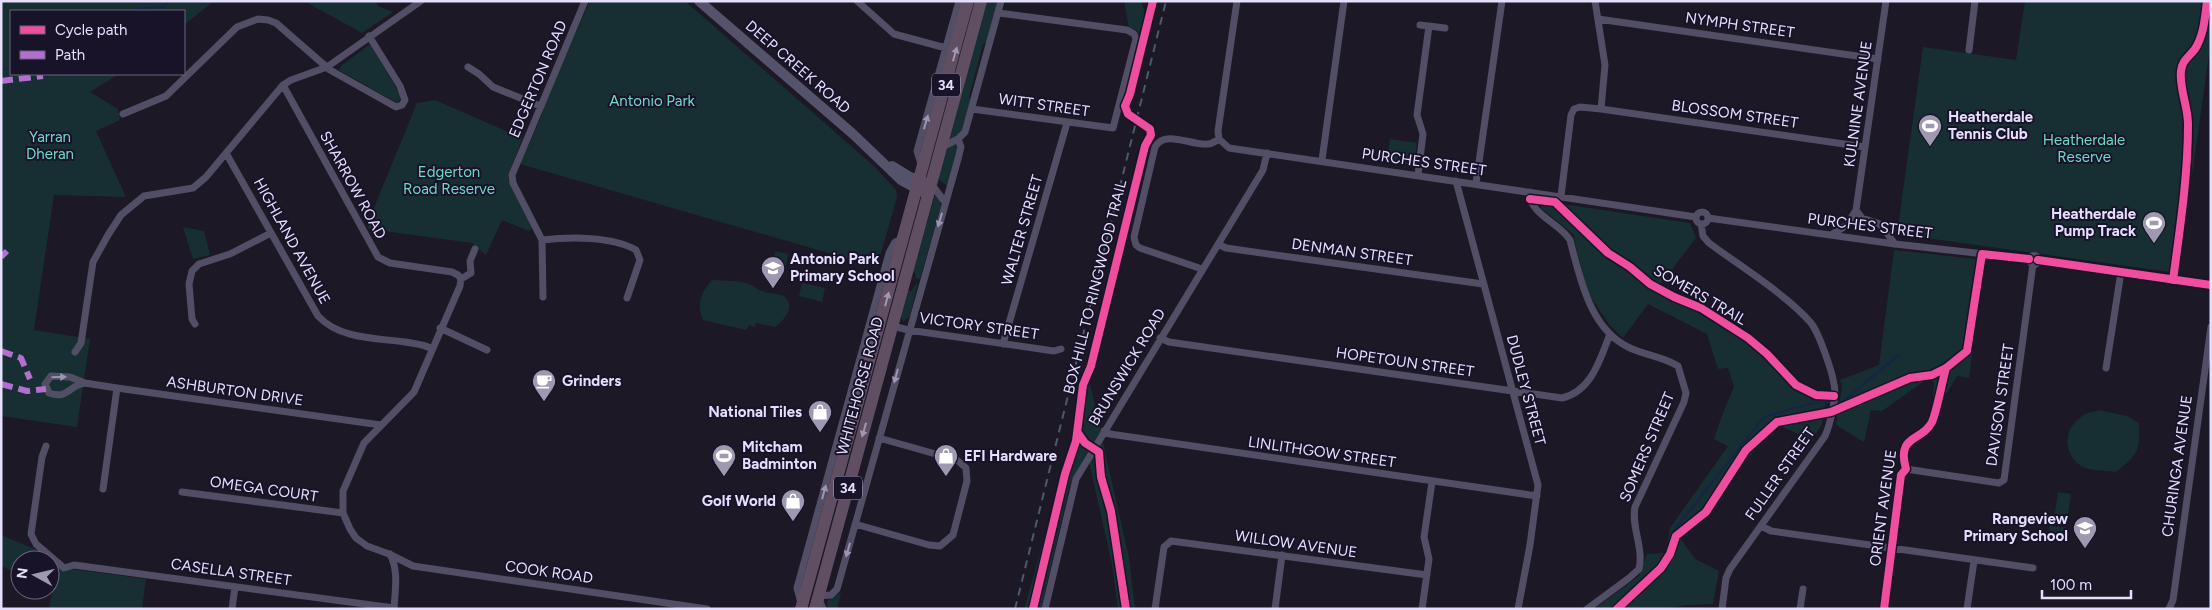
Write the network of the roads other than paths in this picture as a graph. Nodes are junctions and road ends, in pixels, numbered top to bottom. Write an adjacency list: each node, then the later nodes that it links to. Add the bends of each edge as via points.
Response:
1 (421, 1): 20 (street)
2 (586, 1): 27 (street, EDGERTON ROAD)
3 (699, 1): 38 (main road, DEEP CREEK ROAD)
4 (857, 1): 21 (street, via 894,34)
5 (959, 1): 21 (street, WHITEHORSE ROAD)
6 (968, 1): 41 (highway, WHITEHORSE ROAD / 34, one-way to 6)
7 (981, 1): 34 (highway, WHITEHORSE ROAD / 34)
8 (1001, 1): 15 (street, WHITEHORSE ROAD)
9 (1237, 1): 33 (street)
10 (1344, 1): 39 (street)
11 (1502, 1): 44 (street)
12 (1595, 1): 16 (street)
13 (1886, 1): 23 (street, KULNINE AVENUE)
14 (1975, 1): 22 (street)
15 (999, 13): 28 (street, WHITEHORSE ROAD); 31 (street, WITT STREET, via 1127,30 1134,34 1136,39 1113,128)
16 (1598, 19): 23 (street, NYMPH STREET); 29 (street, via 1605,65)
17 (1420, 25): 18 (street)
18 (1429, 26): 19 (street); 40 (street, via 1417,115 1423,134)
19 (1445, 28)
20 (369, 36): 24 (street); 24 (street, via 400,86 405,100 402,105 390,105)
21 (946, 48): 41 (street, WHITEHORSE ROAD, one-way to 21, via 917,151)
22 (1969, 50)
23 (1878, 59): 35 (street, KULNINE AVENUE)
24 (327, 67): 26 (street); 30 (street, via 276,23 250,20 237,27 166,96)
25 (468, 67): 27 (street, via 493,88)
26 (282, 85): 36 (street); 63 (street, SHARROW ROAD, via 378,257 390,263 452,272)
27 (540, 106): 56 (street, EDGERTON ROAD, via 512,176)
28 (972, 109): 31 (street, WITT STREET); 32 (street, WHITEHORSE ROAD, via 965,132)
29 (1601, 109): 35 (street, BLOSSOM STREET); 47 (street, BLOSSOM STREET, via 1580,107 1571,115)
30 (123, 114)
31 (1067, 123): 75 (street, WALTER STREET)
32 (958, 139): 34 (street); 48 (street, WHITEHORSE ROAD, via 961,147)
33 (1219, 140): 37 (street, PURCHES STREET, via 1229,148); 61 (street, PURCHES STREET, via 1208,144 1166,138 1158,142 1134,237 1136,245)
34 (942, 147): 45 (highway, WHITEHORSE ROAD / 34)
35 (1865, 147): 49 (street, KULNINE AVENUE)
36 (226, 153): 54 (street, HIGHLAND AVENUE); 79 (street, via 193,188 144,196 121,215 93,262 81,343)
37 (1267, 153): 39 (street, PURCHES STREET); 57 (street, BRUNSWICK ROAD, via 1263,170)
38 (876, 156): 41 (main road, DEEP CREEK ROAD, via 910,177); 42 (main road, DEEP CREEK ROAD)
39 (1322, 160): 40 (street, PURCHES STREET)
40 (1418, 175): 43 (street, PURCHES STREET)
41 (920, 179): 42 (main road, DEEP CREEK ROAD); 45 (main road, DEEP CREEK ROAD); 53 (highway, WHITEHORSE ROAD / 34)
42 (901, 180): 53 (main road, via 908,195)
43 (1456, 180): 44 (street, PURCHES STREET); 64 (street, DUDLEY STREET)
44 (1476, 183): 46 (street, PURCHES STREET)
45 (930, 190): 48 (street); 69 (highway, WHITEHORSE ROAD / 34)
46 (1530, 192): 47 (street, PURCHES STREET); 73 (street, SOMERS STREET, via 1534,208 1566,233 1570,240 1583,292)
47 (1561, 196): 50 (street, PURCHES STREET)
48 (945, 202): 72 (street, WHITEHORSE ROAD, one-way to 72)
49 (1856, 210): 55 (street, via 1847,225); 58 (street, via 1862,218 1880,224)
50 (1696, 217): 51 (street, PURCHES STREET, via 1702,212); 52 (street)
51 (1708, 218): 52 (street, via 1705,224); 55 (street, PURCHES STREET)
52 (1701, 224): 96 (street, FULLER STREET, via 1703,236 1709,243 1811,323 1835,385 1825,436)
53 (907, 225): 107 (highway, WHITEHORSE ROAD / 34, one-way to 53)
54 (271, 233): 68 (street, via 230,254 199,264 192,271 189,284); 76 (street, HIGHLAND AVENUE, via 325,324 352,335 420,344)
55 (1830, 235): 58 (street, PURCHES STREET)
56 (542, 240): 66 (street); 67 (street, via 601,239 636,250 640,260)
57 (1218, 244): 61 (street, BRUNSWICK ROAD); 64 (street, DENMAN STREET, via 1226,248)
58 (1895, 244): 60 (street, PURCHES STREET)
59 (476, 249): 63 (street, via 470,261 471,273)
60 (2033, 261): 62 (street, PURCHES STREET); 89 (street, DAVISON STREET, via 2004,480 1999,483)
61 (1202, 269): 74 (street, BRUNSWICK ROAD)
62 (2121, 272): 65 (street, PURCHES STREET); 80 (street)
63 (461, 279): 71 (street)
64 (1483, 284): 83 (street, DUDLEY STREET)
65 (2211, 285)
66 (543, 297)
67 (627, 298)
68 (195, 324)
69 (893, 326): 72 (street, VICTORY STREET); 107 (highway, WHITEHORSE ROAD / 34, one-way to 107)
70 (2211, 327): 122 (street, CHURINGA AVENUE)
71 (440, 328): 76 (street); 78 (street)
72 (908, 330): 75 (street, VICTORY STREET); 87 (street, WHITEHORSE ROAD, one-way to 87)
73 (1610, 334): 83 (street, HOPETOUN STREET, via 1591,379 1569,396 1562,398); 117 (street, SOMERS STREET, via 1630,348 1678,366 1686,394 1635,507 1639,568)
74 (1160, 338): 83 (street, HOPETOUN STREET, via 1169,342); 86 (street, BRUNSWICK ROAD)
75 (1003, 344): 77 (street, VICTORY STREET, via 1054,351)
76 (432, 349): 85 (street, via 414,392)
77 (1061, 349)
78 (487, 350)
79 (75, 352)
80 (2106, 368)
81 (85, 383): 81 (street, ASHBURTON DRIVE, one-way to 81, via 60,396 49,392 46,384 49,378 57,376); 82 (street, ASHBURTON DRIVE)
82 (117, 388): 85 (street, ASHBURTON DRIVE); 91 (street)
83 (1512, 391): 93 (street, DUDLEY STREET, via 1538,485)
84 (1932, 422): 89 (street, ORIENT AVENUE, via 1906,445)
85 (381, 425): 94 (street, via 364,443 348,475 343,491)
86 (1104, 431): 90 (street, LINLITHGOW STREET); 112 (street, BRUNSWICK ROAD, via 1076,479)
87 (879, 438): 95 (street, WHITEHORSE ROAD); 95 (street, via 957,460 966,468 968,481 953,534 940,546)
88 (46, 446): 105 (street, CASELLA STREET, via 31,534 36,544 64,568 74,565)
89 (1906, 470): 97 (street, ORIENT AVENUE, via 1901,475)
90 (1432, 482): 93 (street, LINLITHGOW STREET); 103 (street, via 1424,537 1429,559)
91 (103, 489)
92 (182, 492): 94 (street, OMEGA COURT)
93 (1537, 496): 116 (street, DUDLEY STREET)
94 (343, 513): 98 (street, via 356,538 374,550)
95 (855, 524): 107 (street, WHITEHORSE ROAD, one-way to 107, via 835,592)
96 (1761, 526): 97 (street, via 1771,531); 118 (street, FULLER STREET, via 1730,569)
97 (1891, 549): 100 (street); 120 (street, ORIENT AVENUE)
98 (390, 554): 101 (street, COOK ROAD); 104 (street, via 395,562)
99 (1282, 556): 103 (street, WILLOW AVENUE); 113 (street, WILLOW AVENUE, via 1171,541 1164,547); 114 (street)
100 (1974, 561): 102 (street); 121 (street)
101 (407, 564): 104 (street); 110 (street, COOK ROAD)
102 (2033, 568)
103 (1427, 575): 115 (street)
104 (396, 576): 108 (street)
105 (236, 587): 108 (street, CASELLA STREET); 109 (street)
106 (1803, 589): 119 (street)
107 (807, 606): 111 (street)
108 (394, 608)
109 (232, 609)
110 (707, 609)
111 (823, 609)
112 (1045, 609)
113 (1155, 609)
114 (1275, 609)
115 (1422, 609)
116 (1518, 609)
117 (1586, 609)
118 (1722, 609)
119 (1800, 609)
120 (1884, 609)
121 (1967, 609)
122 (2169, 609)

